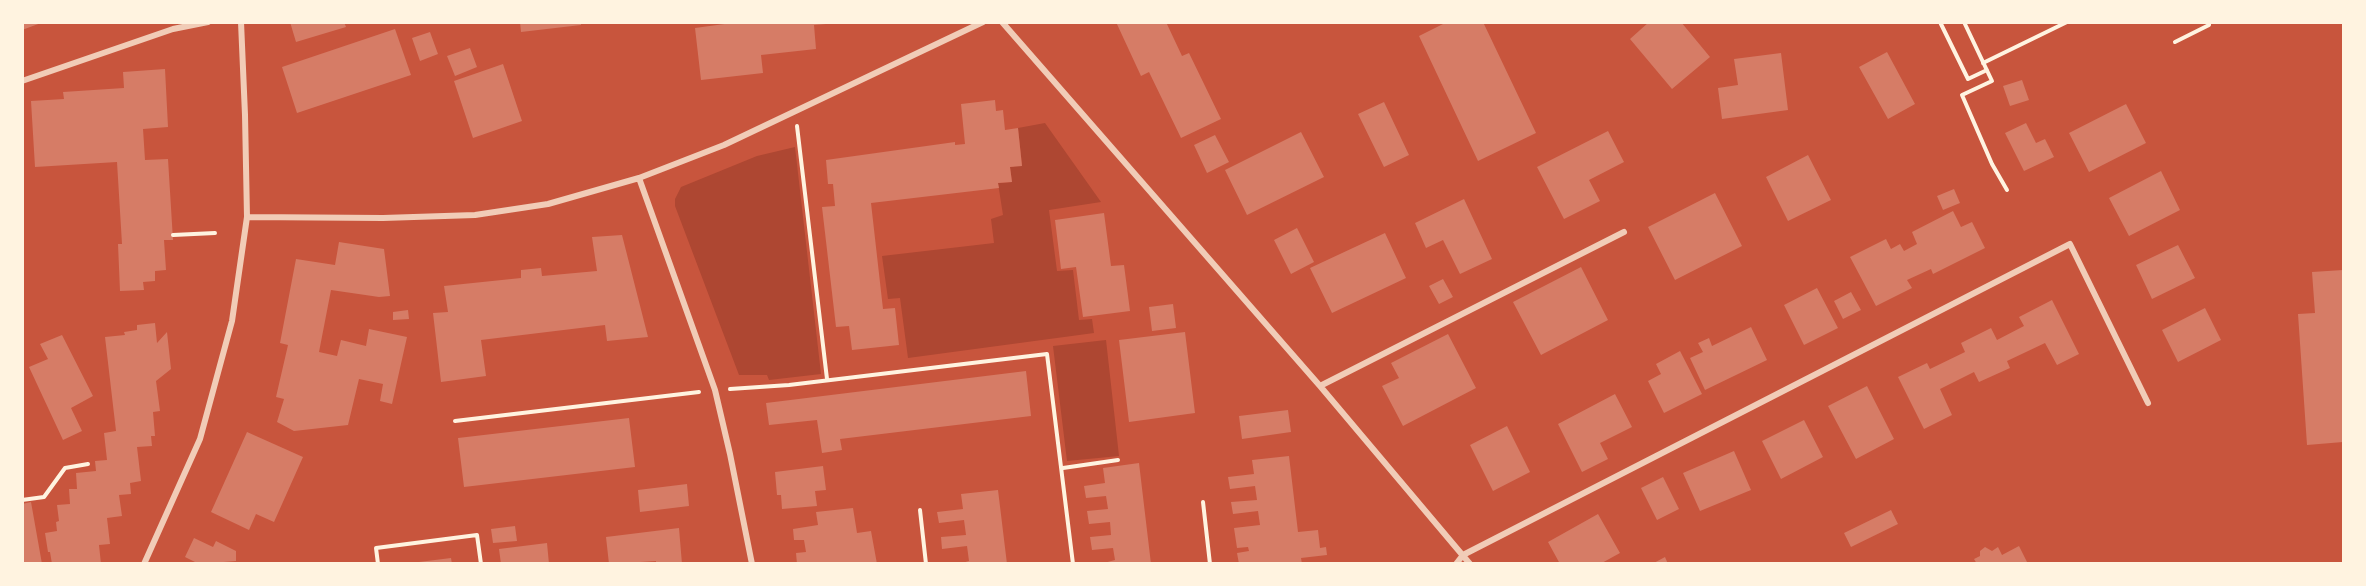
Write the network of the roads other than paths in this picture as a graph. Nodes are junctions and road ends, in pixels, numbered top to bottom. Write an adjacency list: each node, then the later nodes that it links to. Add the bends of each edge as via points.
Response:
1 (208, 22): 5 (street, via 173,29)
2 (241, 22): 7 (street)
3 (983, 22): 6 (street, via 724,145)
4 (1002, 22): 9 (street)
5 (22, 81)
6 (639, 178): 7 (street, via 548,204 475,215); 13 (street, via 715,390)
7 (247, 217): 12 (street, via 232,321 200,439)
8 (1624, 232): 9 (street)
9 (1320, 386): 11 (street)
10 (2148, 403): 11 (street, via 2070,244)
11 (1463, 555): 14 (street); 15 (street)
12 (144, 564)
13 (752, 564)
14 (1456, 564)
15 (1470, 564)

